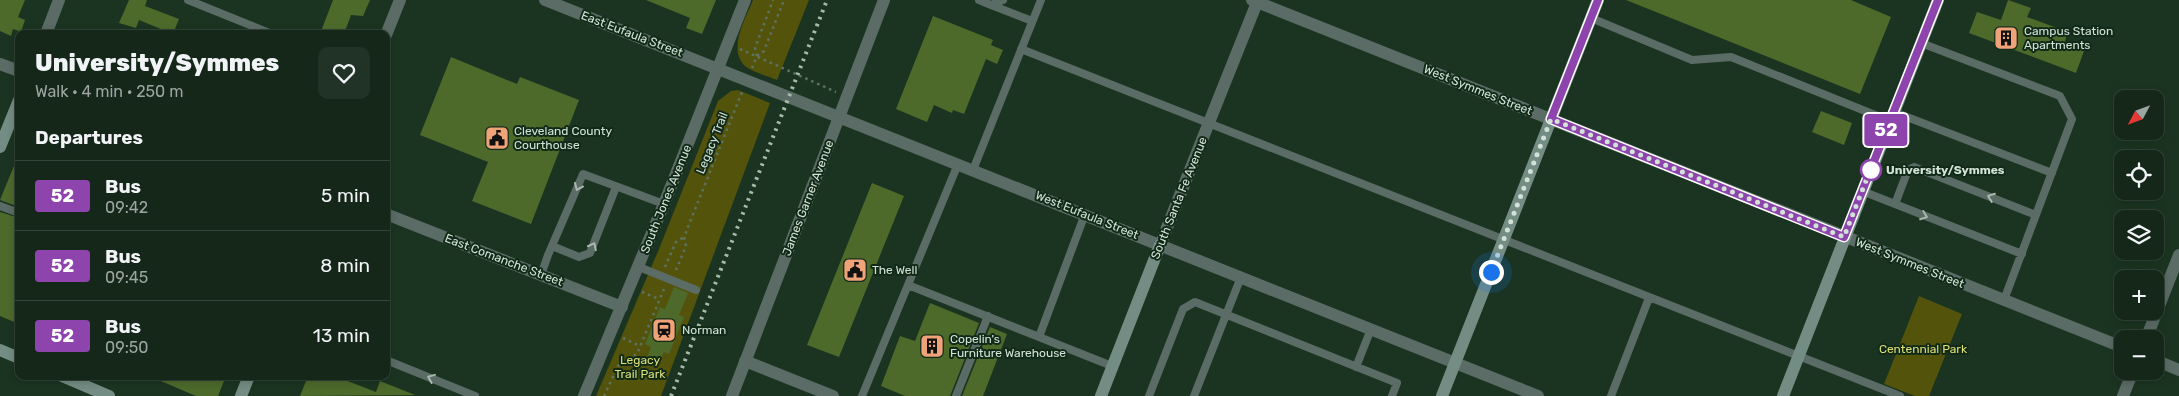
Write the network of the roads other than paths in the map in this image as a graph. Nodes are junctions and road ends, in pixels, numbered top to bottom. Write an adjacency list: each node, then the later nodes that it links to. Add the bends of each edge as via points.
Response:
1 (59, 0): 18 (street)
2 (188, 0): 13 (lane)
3 (400, 0): 20 (street)
4 (545, 0): 14 (street, East Eufaula Street)
5 (745, 0): 24 (street, South Jones Avenue)
6 (884, 0): 27 (street, James Garner Avenue)
7 (979, 0): 15 (lane)
8 (1003, 0): 15 (lane)
9 (1041, 0): 17 (lane)
10 (1598, 0): 16 (street)
11 (1938, 0): 21 (street)
12 (1256, 1): 29 (street, West Symmes Street); 30 (street, South Santa Fe Avenue)
13 (198, 2): 19 (lane)
14 (566, 4): 24 (street, East Eufaula Street)
15 (992, 6): 17 (lane)
16 (1591, 18): 28 (lane, via 1692,60 1731,57); 29 (street)
17 (1032, 21): 22 (lane)
18 (48, 30)
19 (263, 30)
20 (388, 30)
21 (1921, 43): 28 (street); 34 (lane, via 2060,96 2072,119)
22 (1021, 49): 30 (lane); 33 (lane)
23 (0, 64): 25 (street)
24 (719, 68): 27 (street, West Eufaula Street); 37 (street, South Jones Avenue)
25 (15, 70)
26 (15, 110): 31 (street)
27 (840, 116): 32 (street, West Eufaula Street); 67 (street, James Garner Avenue)
28 (1892, 116): 34 (lane); 36 (street)
29 (1551, 119): 44 (street, West Symmes Street); 45 (street)
30 (1209, 123): 45 (lane); 46 (street, South Santa Fe Avenue)
31 (0, 147)
32 (958, 164): 33 (street, West Eufaula Street); 53 (lane)
33 (973, 170): 41 (street, West Eufaula Street)
34 (2052, 172): 42 (lane)
35 (616, 187): 37 (lane); 47 (lane, one-way to 35, via 579,257 590,253); 47 (lane, one-way to 47, via 583,174)
36 (1862, 191): 38 (lane); 44 (street)
37 (664, 204): 50 (street, South Jones Avenue)
38 (1895, 204): 42 (lane, one-way to 38, via 1914,167 1908,170); 48 (lane, one-way to 48)
39 (0, 206): 40 (lane)
40 (15, 212)
41 (1085, 214): 46 (street, West Eufaula Street); 62 (lane)
42 (2036, 215): 48 (lane)
43 (390, 216): 51 (street, East Comanche Street)
44 (1844, 237): 56 (street, West Symmes Street); 66 (street)
45 (1503, 240): 55 (lane); 69 (street)
46 (1160, 245): 52 (street, West Eufaula Street); 71 (street, South Santa Fe Avenue)
47 (552, 246): 51 (lane)
48 (2022, 254): 56 (lane)
49 (2179, 255): 61 (street)
50 (639, 267): 54 (lane); 57 (street, South Jones Avenue)
51 (542, 275): 57 (street, East Comanche Street)
52 (1241, 277): 58 (lane); 60 (street, West Eufaula Street)
53 (908, 285): 59 (lane); 83 (lane)
54 (696, 290)
55 (1649, 298): 66 (lane); 91 (lane)
56 (2004, 300): 63 (street, West Symmes Street)
57 (622, 307): 80 (street, South Jones Avenue)
58 (1226, 314): 72 (lane); 86 (lane, via 1195,302 1183,309); 87 (lane)
59 (988, 316): 62 (lane); 84 (lane)
60 (1371, 329): 69 (street, West Eufaula Street); 72 (lane)
61 (2150, 330)
62 (1039, 336): 71 (lane)
63 (2114, 344)
64 (0, 350): 65 (street)
65 (15, 356)
66 (1798, 357): 92 (street); 93 (lane)
67 (746, 361): 81 (street, James Garner Avenue); 82 (street)
68 (390, 362): 79 (lane, one-way to 68)
69 (1454, 363): 89 (street); 90 (street, West Eufaula Street)
70 (2164, 364): 73 (street)
71 (1112, 366): 85 (street, South Santa Fe Avenue)
72 (1356, 367): 88 (lane, via 1397,383)
73 (2179, 370)
74 (71, 380): 77 (street)
75 (247, 380): 78 (street)
76 (2129, 380): 94 (street)
77 (109, 396)
78 (241, 396)
79 (475, 396)
80 (584, 396)
81 (732, 396)
82 (833, 396)
83 (862, 396)
84 (956, 396)
85 (1100, 396)
86 (1149, 396)
87 (1194, 396)
88 (1392, 396)
89 (1442, 396)
90 (1538, 396)
91 (1611, 396)
92 (1783, 396)
93 (1900, 396)
94 (2123, 396)

